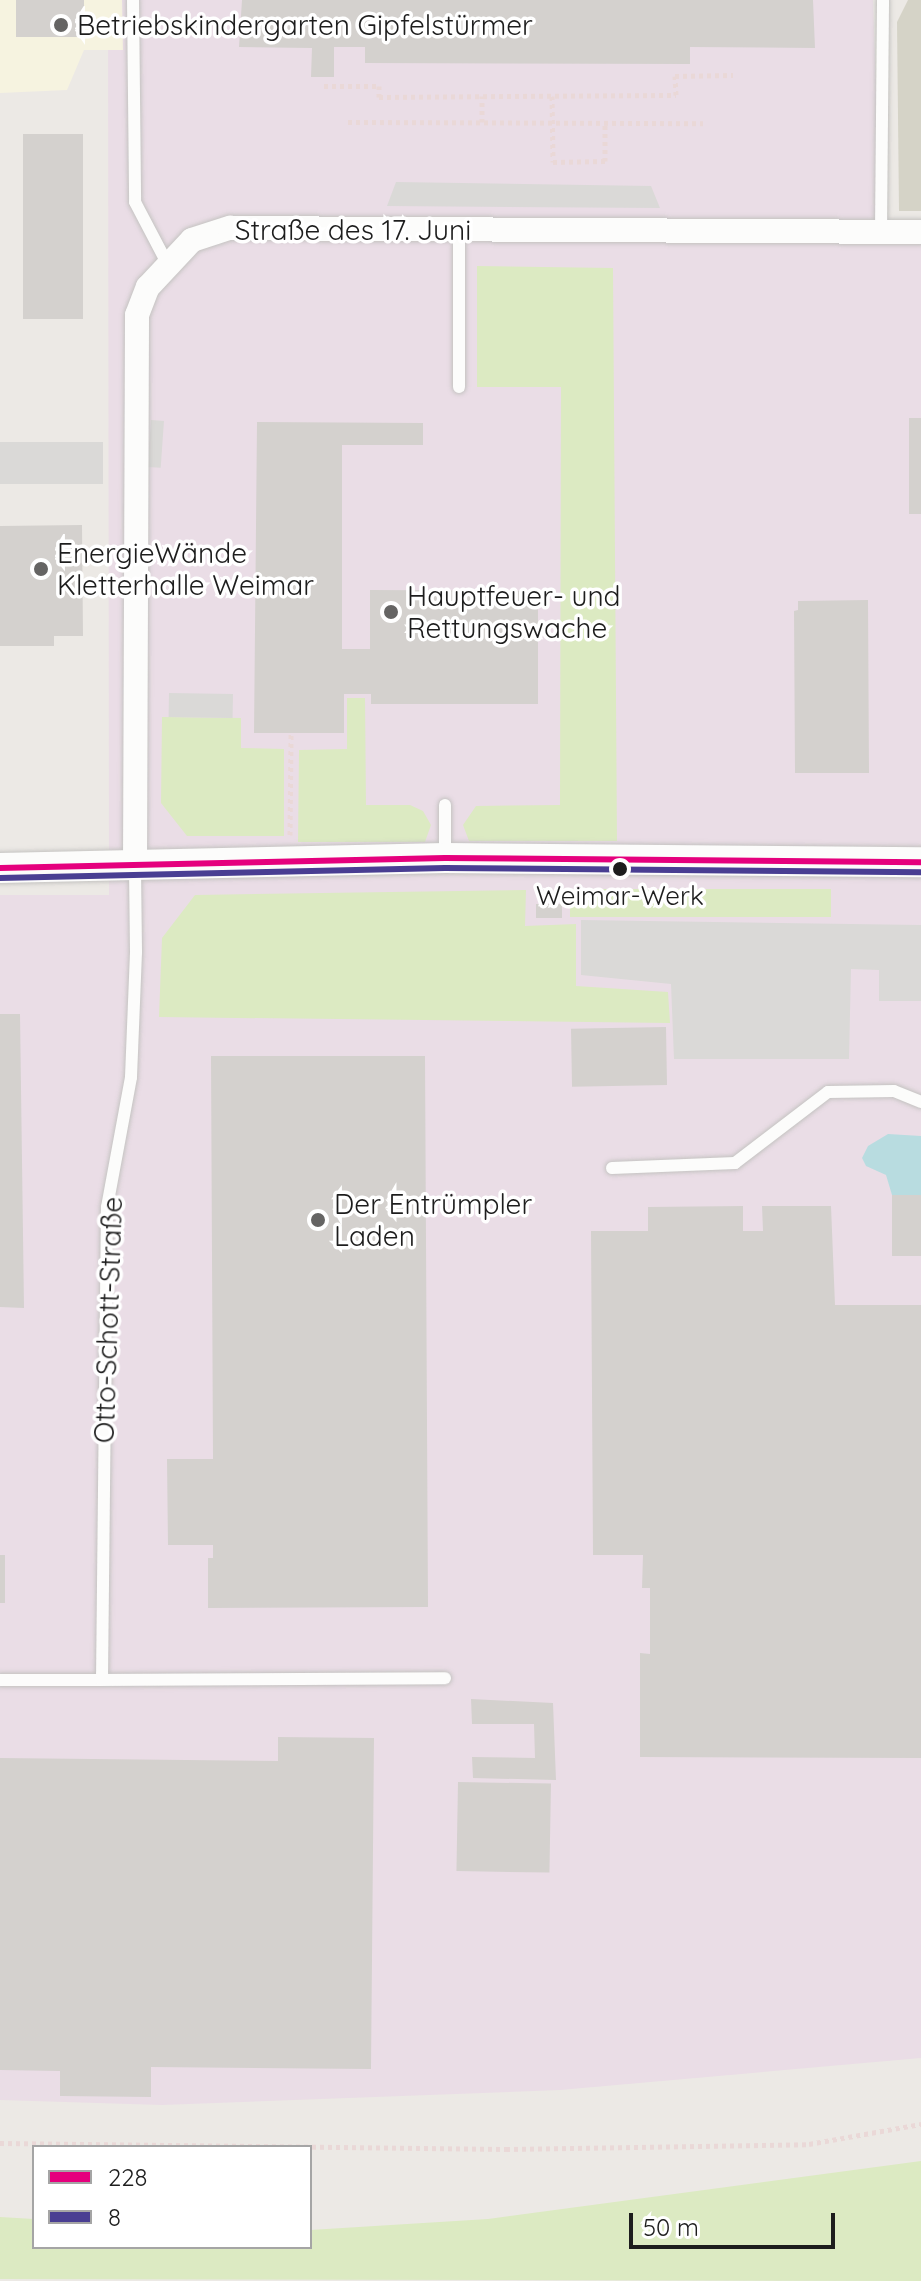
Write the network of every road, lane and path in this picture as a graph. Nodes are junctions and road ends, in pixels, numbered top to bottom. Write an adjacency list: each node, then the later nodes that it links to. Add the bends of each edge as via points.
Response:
1 (133, 0): 15 (lane, via 135,202)
2 (883, 0): 13 (lane)
3 (733, 75): 6 (path, via 675,76 676,95)
4 (324, 86): 5 (path, via 379,86 379,97)
5 (482, 96): 6 (path); 8 (path)
6 (552, 96): 9 (path)
7 (348, 122): 8 (path)
8 (482, 122): 9 (path)
9 (553, 122): 10 (path); 10 (path, via 553,162 605,161)
10 (605, 122): 11 (path)
11 (703, 123)
12 (459, 230): 13 (street, Straße des 17. Juni); 15 (street, Straße des 17. Juni, via 230,228 192,240); 16 (lane)
13 (881, 232): 14 (street, Straße des 17. Juni)
14 (921, 232)
15 (167, 263): 22 (street, Straße des 17. Juni, via 148,287 135,337)
16 (459, 387)
17 (291, 733): 20 (path)
18 (445, 805): 19 (lane)
19 (445, 858): 20 (street); 21 (street)
20 (289, 860): 22 (street)
21 (921, 862)
22 (135, 866): 23 (street); 28 (lane, Otto-Schott-Straße, via 131,1077 107,1207)
23 (0, 868)
24 (921, 1102): 25 (lane, via 894,1091 828,1092 735,1163)
25 (612, 1168)
26 (445, 1678): 28 (lane)
27 (0, 1680): 28 (lane)
28 (102, 1680)
29 (921, 2124): 32 (path, via 793,2144)
30 (0, 2143): 31 (path)
31 (169, 2145)
32 (312, 2147)

